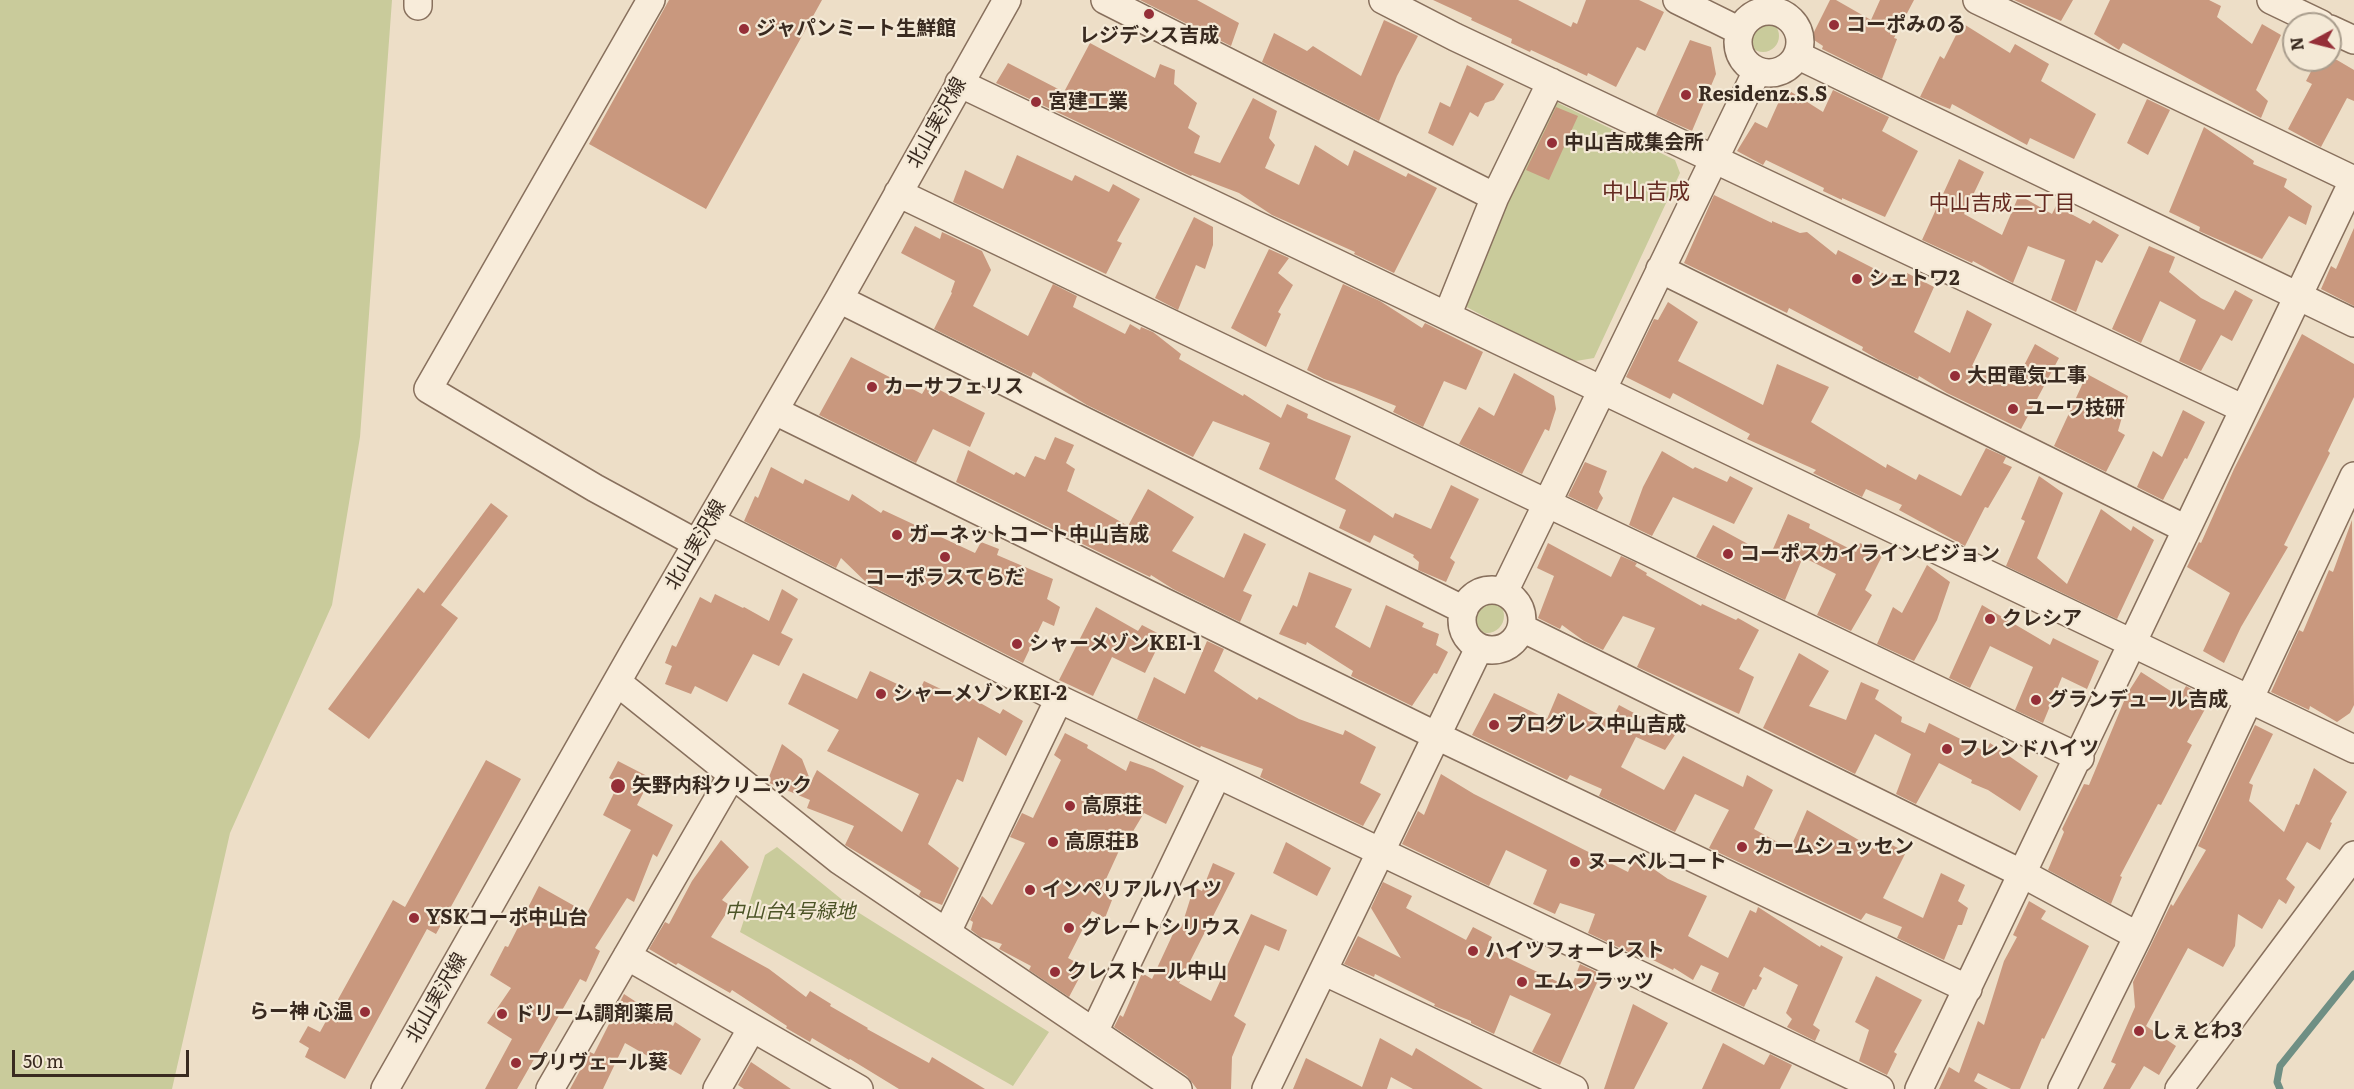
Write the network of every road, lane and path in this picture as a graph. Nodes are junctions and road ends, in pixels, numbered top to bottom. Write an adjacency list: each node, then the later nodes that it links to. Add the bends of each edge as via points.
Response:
1 (651, 0): 30 (street, via 428,389 595,488)
2 (1007, 0): 14 (street, 北山実沢線)
3 (1105, 0): 18 (street)
4 (1383, 0): 13 (street)
5 (1677, 0): 10 (street)
6 (1977, 0): 16 (street)
7 (2271, 0): 9 (street)
8 (1784, 6): 10 (street, via 1752,15); 11 (street, via 1796,26 1800,46)
9 (2296, 12)
10 (1740, 31): 12 (street, via 1739,50 1749,66)
11 (1797, 55): 12 (street, via 1784,69); 20 (street)
12 (1757, 70): 15 (street)
13 (1551, 82): 15 (street); 18 (street)
14 (959, 83): 17 (street, 北山実沢線); 22 (street)
15 (1714, 158): 19 (street); 25 (street)
16 (2354, 179): 20 (street)
17 (898, 193): 21 (street, 北山実沢線); 28 (street)
18 (1495, 197): 22 (street)
19 (1660, 269): 24 (street); 29 (street)
20 (2298, 296): 23 (street); 25 (street)
21 (839, 299): 26 (street, 北山実沢線); 32 (street)
22 (1447, 316): 24 (street)
23 (2354, 323)
24 (1601, 390): 28 (street); 34 (street)
25 (2244, 409): 29 (street)
26 (775, 411): 30 (street, 北山実沢線); 39 (street)
27 (2354, 476): 38 (street)
28 (1547, 502): 31 (street); 41 (street)
29 (2186, 529): 34 (street)
30 (703, 532): 36 (street, 北山実沢線); 37 (street)
31 (1504, 592): 32 (street, via 1484,591 1468,601); 33 (street, via 1521,610)
32 (1464, 610): 35 (street, via 1463,628)
33 (1522, 628): 35 (street, via 1505,648); 46 (street)
34 (2134, 644): 38 (street); 41 (street)
35 (1479, 648): 39 (street)
36 (617, 681): 42 (street); 55 (street, 北山実沢線)
37 (1059, 699): 43 (street); 47 (street)
38 (2251, 700): 40 (street); 48 (street)
39 (1437, 736): 44 (street); 51 (street)
40 (2354, 749)
41 (2079, 758): 46 (street)
42 (732, 775): 47 (street, via 839,860); 49 (street)
43 (1217, 775): 44 (street); 53 (street)
44 (1380, 853): 50 (street); 61 (street)
45 (2354, 855): 64 (street)
46 (2023, 874): 48 (street); 51 (street)
47 (947, 932): 53 (street)
48 (2138, 936): 63 (street)
49 (627, 956): 52 (street); 56 (street)
50 (1323, 971): 54 (street); 60 (street)
51 (1968, 988): 62 (street)
52 (752, 1028): 57 (street); 58 (street)
53 (1094, 1032): 59 (street)
54 (1271, 1088)
55 (385, 1089)
56 (550, 1089)
57 (717, 1089)
58 (859, 1089)
59 (1178, 1089)
60 (1574, 1089)
61 (1880, 1089)
62 (1919, 1089)
63 (2062, 1089)
64 (2179, 1089)

